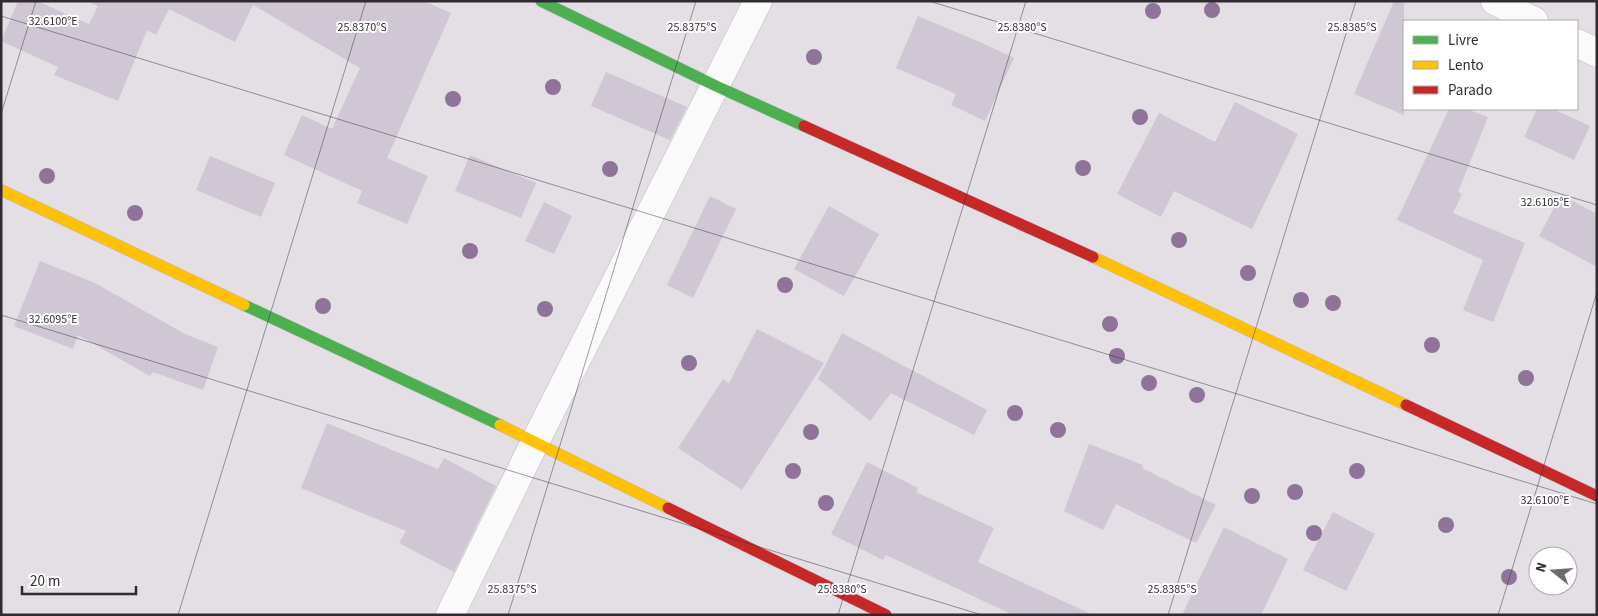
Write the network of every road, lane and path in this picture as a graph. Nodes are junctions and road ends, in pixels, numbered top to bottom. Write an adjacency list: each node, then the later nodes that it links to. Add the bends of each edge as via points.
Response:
1 (541, 1): 7 (street)
2 (758, 1): 7 (street)
3 (1495, 1): 4 (street)
4 (1532, 20)
5 (1578, 43): 6 (street)
6 (1597, 53)
7 (716, 86): 9 (street); 10 (street, via 1096,258)
8 (1, 190): 9 (street)
9 (535, 442): 11 (street); 12 (street)
10 (1597, 496)
11 (450, 615)
12 (886, 615)

